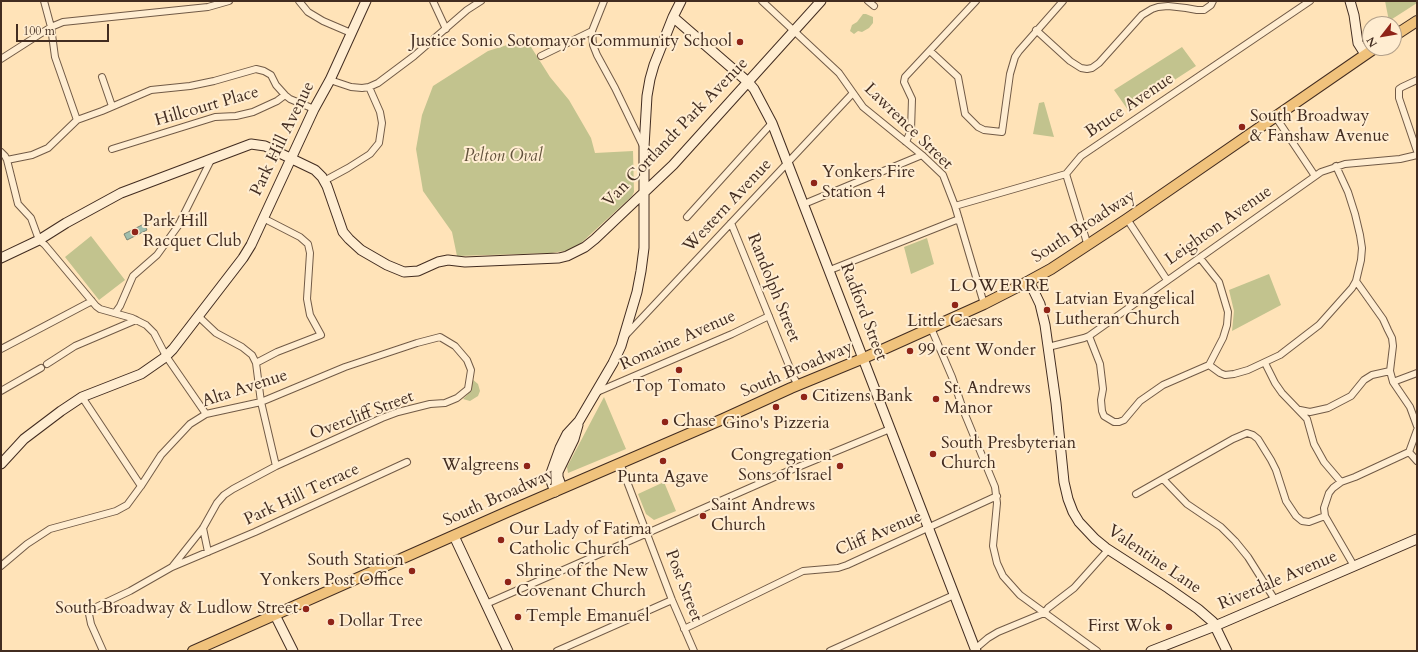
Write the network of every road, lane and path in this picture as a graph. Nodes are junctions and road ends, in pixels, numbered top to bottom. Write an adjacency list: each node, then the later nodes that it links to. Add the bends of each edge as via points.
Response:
1 (44, 1): 20 (street)
2 (230, 1): 20 (street, via 208,7 63,22)
3 (299, 1): 26 (street, via 308,12)
4 (366, 1): 26 (street, Park Hill Avenue)
5 (433, 1): 21 (street)
6 (481, 1): 21 (street)
7 (604, 1): 25 (street)
8 (681, 1): 18 (street)
9 (762, 1): 22 (street, Lawrence Street)
10 (821, 1): 22 (street, Van Cortlandt Park Avenue)
11 (868, 1): 17 (street)
12 (976, 1): 28 (street)
13 (1063, 1): 23 (street)
14 (1213, 1): 23 (street, via 1212,5 1204,10 1168,6 1152,9 1142,15 1099,63 1087,69 1070,61)
15 (1310, 1): 56 (street, Bruce Avenue, via 1081,156)
16 (1350, 1): 27 (street, via 1358,43)
17 (874, 6)
18 (673, 16): 35 (street, Radford Street); 45 (street, via 650,79)
19 (1417, 21): 24 (main road)
20 (51, 27): 31 (street); 42 (street, via 55,57)
21 (446, 29): 36 (street, via 414,56)
22 (794, 30): 35 (street, Van Cortlandt Park Avenue); 37 (street, Lawrence Street, via 839,73)
23 (1036, 30): 28 (street, via 1019,50 1013,62 1002,132 984,130 966,114 958,77)
24 (1402, 30)
25 (592, 31): 29 (street); 45 (street, via 597,55)
26 (352, 33): 33 (street, Park Hill Avenue)
27 (1362, 49)
28 (930, 51): 44 (street, via 905,77 904,82 912,99 911,130)
29 (541, 56)
30 (1362, 56): 41 (main road, South Broadway)
31 (1, 59)
32 (102, 77): 39 (street)
33 (330, 80): 36 (street, via 351,87); 40 (street, Park Hill Avenue)
34 (1417, 80): 47 (street, via 1399,89 1399,98)
35 (748, 82): 43 (street, Radford Street); 59 (street, Van Cortlandt Park Avenue, via 673,165)
36 (369, 87): 58 (street, via 382,123 379,143 370,154)
37 (852, 93): 44 (street, Lawrence Street, via 863,107); 54 (street, Western Avenue)
38 (285, 95): 39 (street, via 271,75 256,69 208,83 151,90); 40 (street); 46 (street, Hillcourt Place, via 253,112 215,117)
39 (112, 106): 42 (street)
40 (314, 109): 52 (street, Park Hill Avenue)
41 (1275, 116): 57 (street); 65 (main road, South Broadway)
42 (77, 120): 53 (street, via 48,148 32,155)
43 (772, 123): 54 (street, Radford Street); 62 (street)
44 (906, 142): 49 (street, Lawrence Street)
45 (644, 147): 59 (street)
46 (112, 150)
47 (1417, 151)
48 (1, 152): 53 (street)
49 (922, 155): 60 (street); 61 (street, Lawrence Street, via 943,176)
50 (1417, 155): 55 (street, Leighton Avenue)
51 (212, 158): 52 (street, Van Cortlandt Park Avenue, via 251,144 265,146); 67 (street, Van Cortlandt Park Avenue, via 121,193); 77 (street, via 178,226 157,255 133,276)
52 (291, 158): 58 (street, Van Cortlandt Park Avenue, via 315,170); 63 (street, Park Hill Avenue)
53 (7, 160): 67 (street, via 18,204 31,218)
54 (788, 162): 60 (street, Radford Street); 66 (street, Western Avenue)
55 (1336, 166): 57 (street, Leighton Avenue); 74 (street, via 1348,192 1360,235 1361,260)
56 (1066, 174): 61 (street); 68 (street)
57 (1314, 176): 70 (street, Leighton Avenue)
58 (324, 181): 59 (street, Van Cortlandt Park Avenue, via 343,232 349,239 361,250 404,272 448,260 465,262 567,256 595,239)
59 (644, 193): 83 (street, via 644,248 641,272)
60 (804, 204): 71 (street, Radford Street)
61 (955, 206): 64 (street, Lawrence Street)
62 (687, 217)
63 (263, 218): 78 (street, Park Hill Avenue, via 243,258); 88 (street, via 300,237 308,244 310,253 307,299 310,315 321,335)
64 (959, 219): 71 (street); 76 (street, Lawrence Street)
65 (1127, 219): 68 (main road, South Broadway); 72 (street)
66 (731, 223): 79 (street, Randolph Street); 83 (street, Western Avenue)
67 (38, 240): 69 (street, Van Cortlandt Park Avenue); 75 (street)
68 (1088, 246): 73 (main road, South Broadway)
69 (1, 258)
70 (1200, 258): 72 (street, Leighton Avenue); 90 (street, via 1219,282 1228,312 1223,338)
71 (830, 270): 87 (street, Radford Street)
72 (1167, 280): 82 (street, Leighton Avenue)
73 (1029, 281): 76 (main road, South Broadway); 84 (street, Valentine Lane, via 1040,304)
74 (1356, 281): 89 (street, via 1319,325 1280,355); 91 (street, via 1383,319 1392,338)
75 (92, 301): 77 (street, via 100,309); 85 (street)
76 (984, 304): 81 (main road, South Broadway)
77 (115, 313): 80 (street)
78 (198, 316): 86 (street, Park Hill Avenue); 88 (street, via 216,333 252,355)
79 (769, 316): 95 (street, Randolph Street); 97 (street, Romaine Avenue)
80 (136, 320): 86 (street, via 154,332); 96 (street, via 75,346)
81 (931, 328): 87 (main road, South Broadway); 116 (street)
82 (1089, 336): 84 (street, Leighton Avenue); 90 (street, via 1100,364 1102,412 1114,422 1124,420 1140,401 1163,385)
83 (623, 339): 97 (street)
84 (1048, 347): 123 (street, Valentine Lane, via 1068,499 1079,522)
85 (1, 348)
86 (166, 356): 98 (street, Park Hill Avenue, via 141,374); 101 (street)
87 (864, 358): 95 (main road, South Broadway); 103 (street, Radford Street)
88 (256, 363): 99 (street)
89 (1265, 363): 90 (street, via 1226,375); 100 (street, via 1282,393)
90 (1209, 364)
91 (1390, 371): 94 (street); 100 (street, via 1372,375 1364,380 1351,396 1328,408 1310,412)
92 (1417, 373): 94 (street)
93 (470, 377): 99 (street, Alta Avenue, via 471,370 467,360 455,346 440,337 345,367); 110 (street, Overcliff Street, via 468,389 457,398 445,403 398,412)
94 (1393, 382): 102 (street, via 1410,407)
95 (798, 385): 108 (main road, South Broadway)
96 (1, 391)
97 (597, 392): 114 (street, via 579,421 574,439 558,472)
98 (82, 397): 109 (street, Park Hill Avenue, via 24,439); 113 (street)
99 (261, 402): 101 (street, Alta Avenue); 110 (street)
100 (1300, 410): 112 (street, via 1307,418 1314,444 1324,462)
101 (206, 414): 113 (street, Alta Avenue, via 190,424 161,455)
102 (1417, 426)
103 (890, 429): 119 (street, Radford Street); 120 (street, via 784,472)
104 (1417, 430): 105 (street)
105 (1409, 452): 106 (street); 112 (street)
106 (1417, 461)
107 (407, 462): 124 (street, Park Hill Terrace)
108 (620, 463): 114 (main road, South Broadway); 120 (street, Post Street)
109 (1, 464)
110 (276, 466): 118 (street, Overcliff Street, via 224,495)
111 (1163, 479): 115 (street); 117 (street, via 1247,433 1258,439 1271,460 1286,501 1296,516 1302,522 1309,522); 130 (street, via 1187,504 1221,527 1235,541 1248,556)
112 (1341, 482): 117 (street, via 1329,493 1324,508)
113 (141, 486): 125 (street, Alta Avenue, via 127,505 116,511 50,529)
114 (558, 490): 121 (main road, South Broadway)
115 (1136, 494)
116 (997, 496): 119 (street, Cliff Avenue); 132 (street, via 993,546 1000,569 1014,589)
117 (1325, 516): 126 (street)
118 (203, 528): 124 (street); 127 (street, Overcliff Street)
119 (928, 528): 128 (street, Radford Street); 135 (street, Cliff Avenue, via 838,568 803,571)
120 (648, 533): 129 (street, Post Street); 131 (street)
121 (454, 536): 131 (street); 133 (main road, South Broadway)
122 (1417, 539): 126 (street, Riverdale Avenue)
123 (1108, 550): 132 (street, via 1074,588); 134 (street, Valentine Lane, via 1198,609)
124 (208, 552): 127 (street, Park Hill Terrace)
125 (2, 562)
126 (1354, 566): 130 (street, Riverdale Avenue)
127 (172, 567): 137 (street, via 92,609 89,614 91,624)
128 (954, 595): 136 (street, Radford Street); 143 (street)
129 (672, 600): 135 (street, Post Street); 141 (street)
130 (1275, 600): 134 (street, Riverdale Avenue)
131 (486, 604): 140 (street)
132 (1044, 613): 136 (street, via 998,632); 144 (street)
133 (275, 615): 138 (main road, South Broadway); 139 (street)
134 (1215, 626): 145 (street, Riverdale Avenue); 146 (street, Valentine Lane)
135 (684, 629): 142 (street, Post Street)
136 (975, 650)
137 (103, 651)
138 (193, 651)
139 (293, 651)
140 (508, 651)
141 (558, 651)
142 (694, 651)
143 (830, 651)
144 (1097, 651)
145 (1151, 651)
146 (1227, 651)

